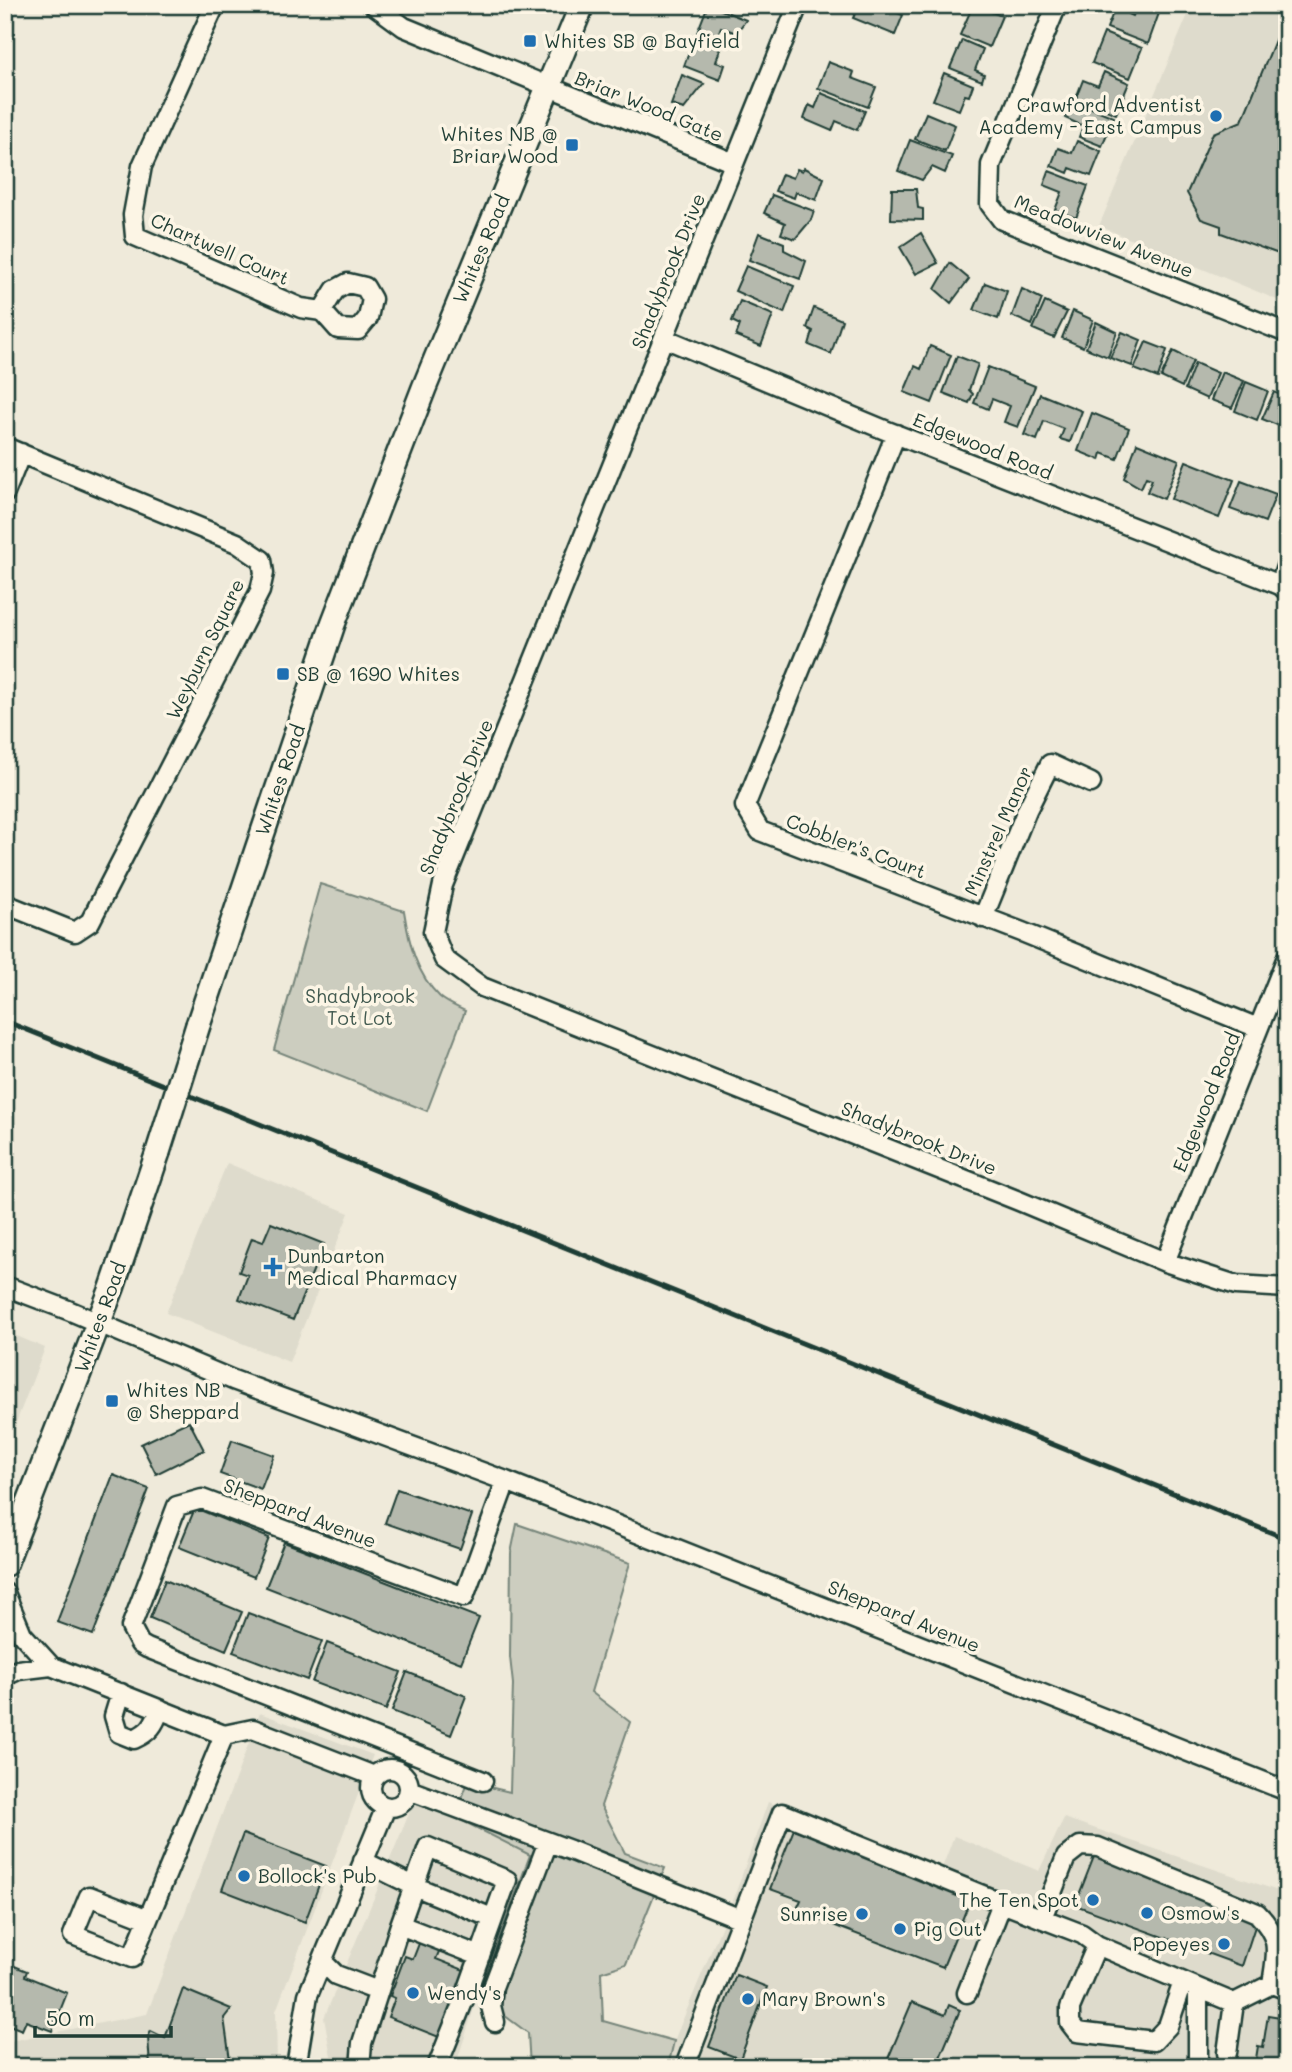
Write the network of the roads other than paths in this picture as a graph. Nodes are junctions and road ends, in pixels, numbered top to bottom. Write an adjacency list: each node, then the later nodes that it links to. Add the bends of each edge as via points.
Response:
1 (215, 5): 8 (street, Chartwell Court, via 142,166 132,215 135,236 301,308)
2 (374, 5): 6 (street, Briar Wood Gate, via 404,27)
3 (582, 5): 6 (main road, Whites Road)
4 (798, 5): 7 (street, Shadybrook Drive)
5 (1057, 5): 9 (street, Meadowview Avenue, via 991,165 990,204 1002,220)
6 (549, 88): 7 (street, Briar Wood Gate); 24 (main road, Whites Road, bridge, via 424,388 333,624)
7 (734, 163): 10 (street, Shadybrook Drive)
8 (322, 311)
9 (1287, 333)
10 (664, 338): 11 (street, Edgewood Road); 21 (street, Shadybrook Drive, via 443,885 433,932 444,958 482,986)
11 (896, 434): 15 (street, Edgewood Road); 18 (street, Cobbler's Court, via 745,806 760,831)
12 (13, 450): 13 (street); 17 (street, Weyburn Square, via 237,542 262,559 264,573 260,591 90,922 75,932)
13 (5, 493)
14 (1287, 564): 15 (street)
15 (1283, 588)
16 (1091, 783): 18 (street, Minstrel Manor, via 1050,764)
17 (5, 904)
18 (983, 918): 20 (street, Cobbler's Court)
19 (1287, 957): 20 (street, Edgewood Road)
20 (1258, 1028): 21 (street, Edgewood Road)
21 (1165, 1262): 23 (street, Shadybrook Drive, via 1236,1285)
22 (5, 1286): 24 (street, Sheppard Avenue)
23 (1287, 1288)
24 (98, 1322): 25 (street, Sheppard Avenue, via 233,1380); 26 (main road, Whites Road)
25 (506, 1481): 33 (street, Sheppard Avenue, via 464,1597 202,1499 177,1506 131,1627 139,1644 147,1648); 38 (street, Sheppard Avenue)
26 (5, 1564)
27 (5, 1593): 28 (street, via 22,1634)
28 (51, 1665): 29 (street); 30 (street)
29 (5, 1676)
30 (121, 1693): 31 (street); 31 (street, via 114,1716 119,1733 134,1739 145,1735 154,1727)
31 (160, 1709): 32 (street)
32 (224, 1735): 35 (street, via 253,1729); 46 (street)
33 (407, 1752): 34 (street); 36 (street, Sheppard Avenue)
34 (400, 1771): 35 (street, via 385,1769); 37 (street)
35 (374, 1776): 39 (street, via 372,1795)
36 (483, 1781)
37 (409, 1790): 39 (street, via 404,1802); 40 (street)
38 (1287, 1791)
39 (386, 1807): 41 (street)
40 (548, 1842): 47 (street); 57 (street, via 493,1987)
41 (363, 1861): 42 (street); 51 (street)
42 (414, 1886): 44 (street); 44 (street, via 428,1847 507,1880); 48 (street)
43 (1002, 1903): 45 (street); 47 (street, via 782,1813); 55 (street)
44 (492, 1917): 50 (street)
45 (1042, 1918): 49 (street); 53 (street, via 1066,1857 1080,1846 1098,1847 1257,1913 1271,1928 1278,1946)
46 (148, 1919)
47 (741, 1919): 63 (street)
48 (400, 1925): 50 (street); 54 (street)
49 (1097, 1945): 52 (street); 52 (street, via 1070,2008 1070,2023 1077,2032 1154,2041 1168,2026)
50 (480, 1956): 62 (street)
51 (322, 1961): 54 (street, via 336,1976); 59 (street, via 308,1995)
52 (1190, 1985): 56 (street); 64 (street)
53 (1279, 1987): 56 (street)
54 (378, 1991): 61 (street, via 362,2043)
55 (967, 1993)
56 (1234, 2003): 58 (street)
57 (495, 2022)
58 (1227, 2053)
59 (298, 2058): 60 (street)
60 (310, 2067)
61 (360, 2067)
62 (437, 2067)
63 (687, 2067)
64 (1198, 2067)

